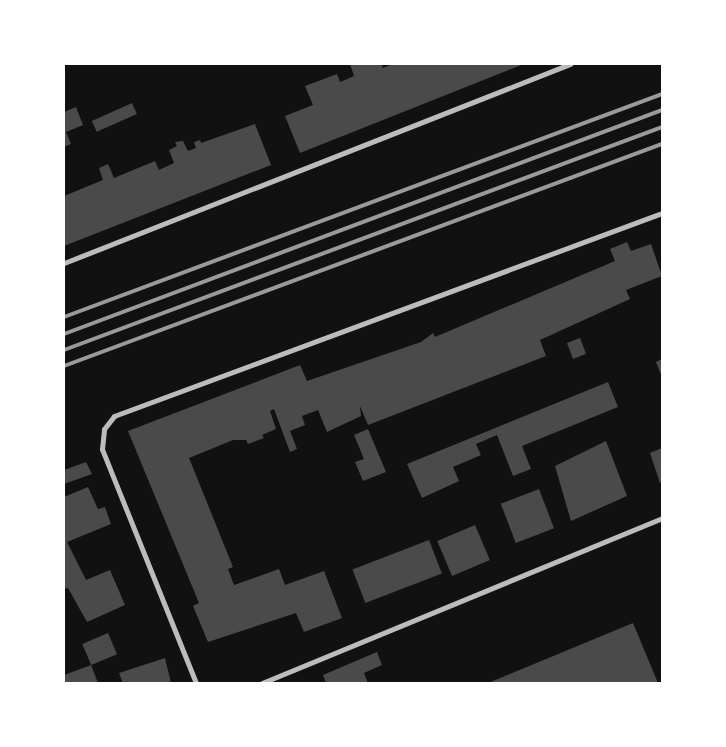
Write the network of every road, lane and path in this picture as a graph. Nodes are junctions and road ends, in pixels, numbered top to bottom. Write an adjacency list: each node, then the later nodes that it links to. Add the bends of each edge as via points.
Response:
1 (570, 64): 3 (street)
2 (662, 213): 5 (street, via 114,416 104,429 102,449)
3 (64, 263)
4 (662, 518): 6 (street)
5 (196, 683)
6 (262, 683)

